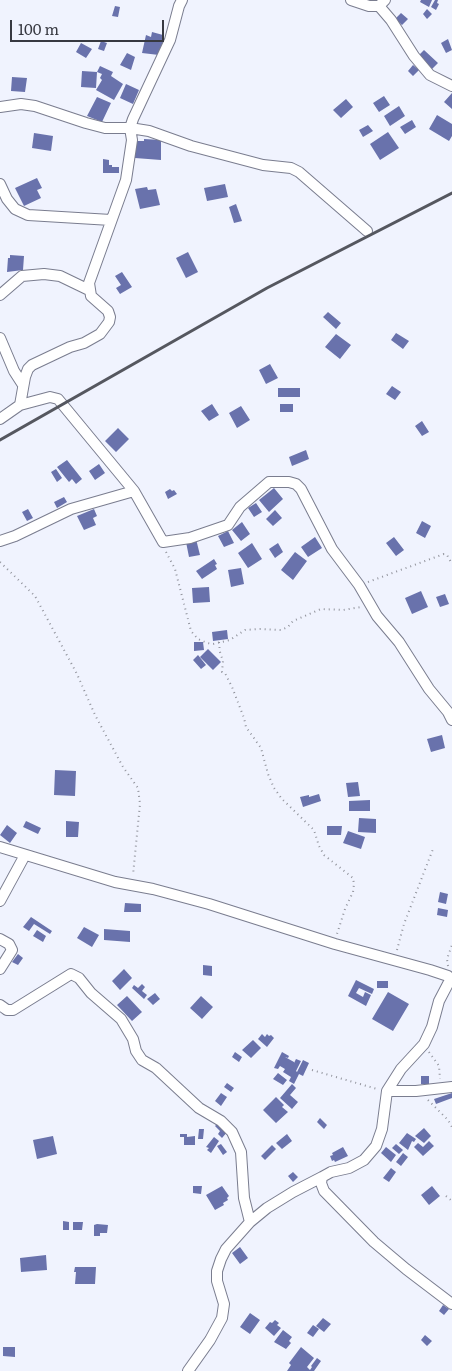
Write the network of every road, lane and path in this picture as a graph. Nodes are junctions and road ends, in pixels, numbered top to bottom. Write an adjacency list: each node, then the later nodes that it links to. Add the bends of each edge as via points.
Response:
1 (182, 0): 6 (street, via 170,40)
2 (351, 0): 3 (street, via 369,6)
3 (382, 3): 4 (street, via 414,56 430,75)
4 (452, 86)
5 (0, 107): 6 (street, via 36,106 105,128)
6 (130, 128): 8 (street, via 132,140 126,180); 9 (street, via 263,165 291,168)
7 (0, 184): 8 (street, via 15,209 28,215)
8 (111, 220): 10 (street)
9 (367, 231)
10 (89, 290): 11 (street, via 60,276 44,274 22,276); 13 (street, via 91,296 108,311 109,322 100,334 84,343 32,365)
11 (0, 295)
12 (0, 338): 13 (street)
13 (23, 385): 14 (street)
14 (20, 405): 15 (street); 16 (street, via 50,397 58,399)
15 (0, 419)
16 (134, 491): 17 (street, via 71,509); 18 (street)
17 (0, 541)
18 (163, 542): 21 (street, via 190,538 228,525 240,507 270,482 289,482 301,489 332,549); 23 (path, via 175,569 191,631 207,643)
19 (0, 562): 28 (path, via 35,596 118,758 138,788 140,804)
20 (452, 564): 21 (path, via 447,555 440,555)
21 (359, 585): 22 (street)
22 (370, 605): 23 (path, via 343,610 321,609 281,630 245,630 230,640); 24 (street)
23 (219, 642): 31 (path, via 222,672 232,687 246,727 261,748 274,788 314,830 324,855 353,878 352,892)
24 (452, 720)
25 (0, 847): 27 (street)
26 (432, 849): 33 (path)
27 (25, 855): 28 (street); 29 (street)
28 (133, 885): 31 (street, via 209,904)
29 (0, 901)
30 (0, 939): 34 (street, via 12,950)
31 (335, 944): 33 (street)
32 (452, 945): 35 (path, via 447,959)
33 (394, 960): 35 (street)
34 (0, 970)
35 (450, 979): 37 (street)
36 (0, 1005): 47 (street, via 12,1010 71,974 79,978 121,1019 142,1060 232,1132 241,1152 244,1198)
37 (424, 1044): 40 (path, via 439,1066); 41 (street, via 401,1069)
38 (312, 1070): 41 (path)
39 (452, 1087): 40 (street)
40 (440, 1089): 42 (street)
41 (387, 1091): 42 (street); 44 (street, via 382,1129 376,1146 364,1160)
42 (416, 1091): 43 (path, via 435,1106)
43 (452, 1127)
44 (322, 1177): 47 (street, via 292,1192); 48 (street, via 324,1192 374,1242)
45 (446, 1196): 46 (path)
46 (452, 1201)
47 (250, 1222): 49 (street, via 220,1259 217,1281 224,1304 222,1318)
48 (452, 1304)
49 (188, 1371)

